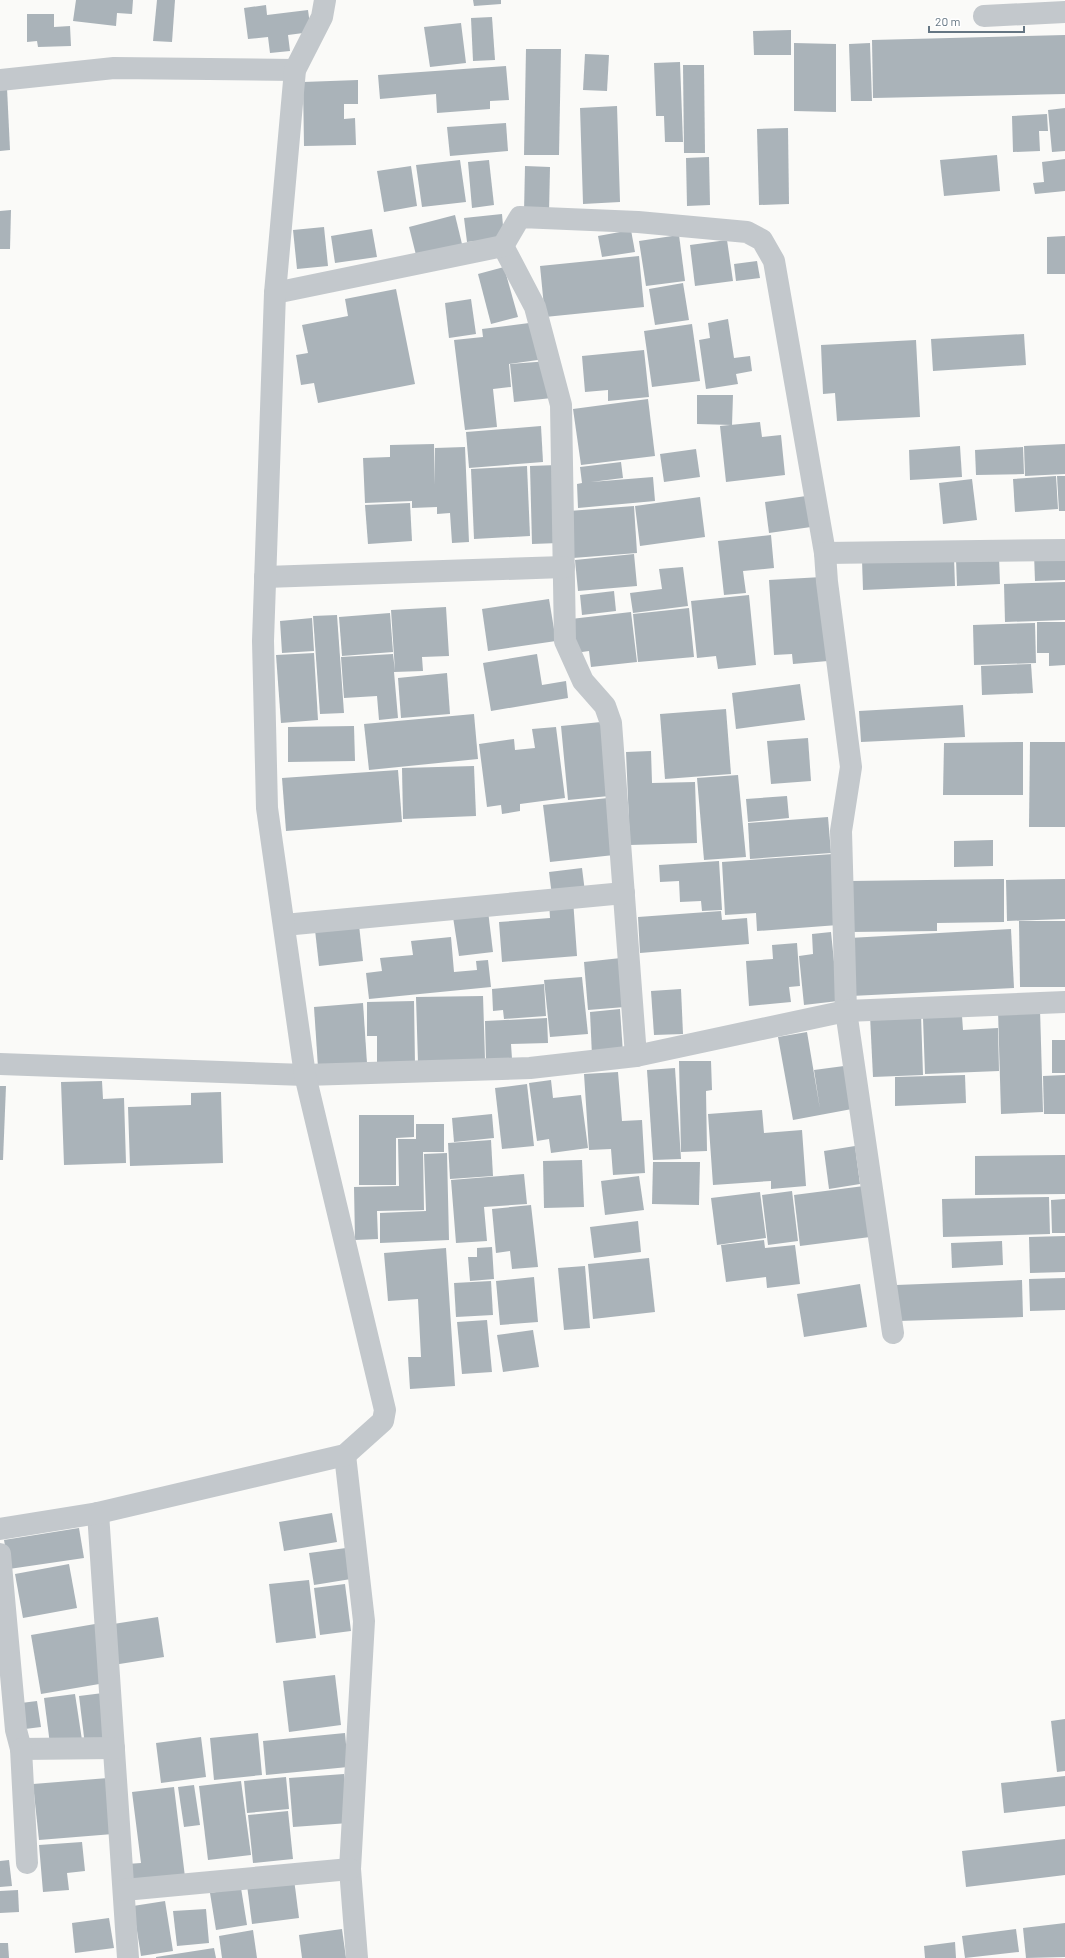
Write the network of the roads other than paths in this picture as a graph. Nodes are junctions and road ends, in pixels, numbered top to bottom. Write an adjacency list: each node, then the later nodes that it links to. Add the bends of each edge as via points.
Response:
1 (325, 0): 4 (street, via 322,17)
2 (1065, 12): 3 (street)
3 (984, 16)
4 (295, 70): 5 (street, via 114,68); 7 (street)
5 (0, 80)
6 (503, 246): 7 (street); 9 (street, via 520,217 638,222 747,232 762,240 774,261); 10 (street, via 535,308 561,405)
7 (275, 292): 11 (street)
8 (1065, 550): 9 (street)
9 (825, 553): 15 (street, via 851,767 841,831)
10 (564, 566): 11 (street); 12 (street, via 565,641 583,681 605,706 611,723)
11 (265, 578): 13 (street, via 263,641 268,808)
12 (624, 893): 13 (street); 16 (street)
13 (284, 925): 18 (street)
14 (1065, 1002): 15 (street)
15 (846, 1011): 16 (street); 19 (street)
16 (636, 1056): 18 (street, via 530,1068)
17 (0, 1064): 18 (street)
18 (305, 1075): 20 (street, via 385,1410 383,1421)
19 (893, 1333)
20 (352, 1448): 21 (street); 27 (street, via 364,1621)
21 (98, 1513): 22 (street); 24 (street)
22 (0, 1529)
23 (0, 1554): 25 (street, via 16,1730)
24 (114, 1748): 25 (street); 28 (street)
25 (21, 1749): 26 (street)
26 (27, 1863)
27 (350, 1869): 28 (street); 30 (street)
28 (124, 1890): 29 (street)
29 (128, 1958)
30 (357, 1958)

